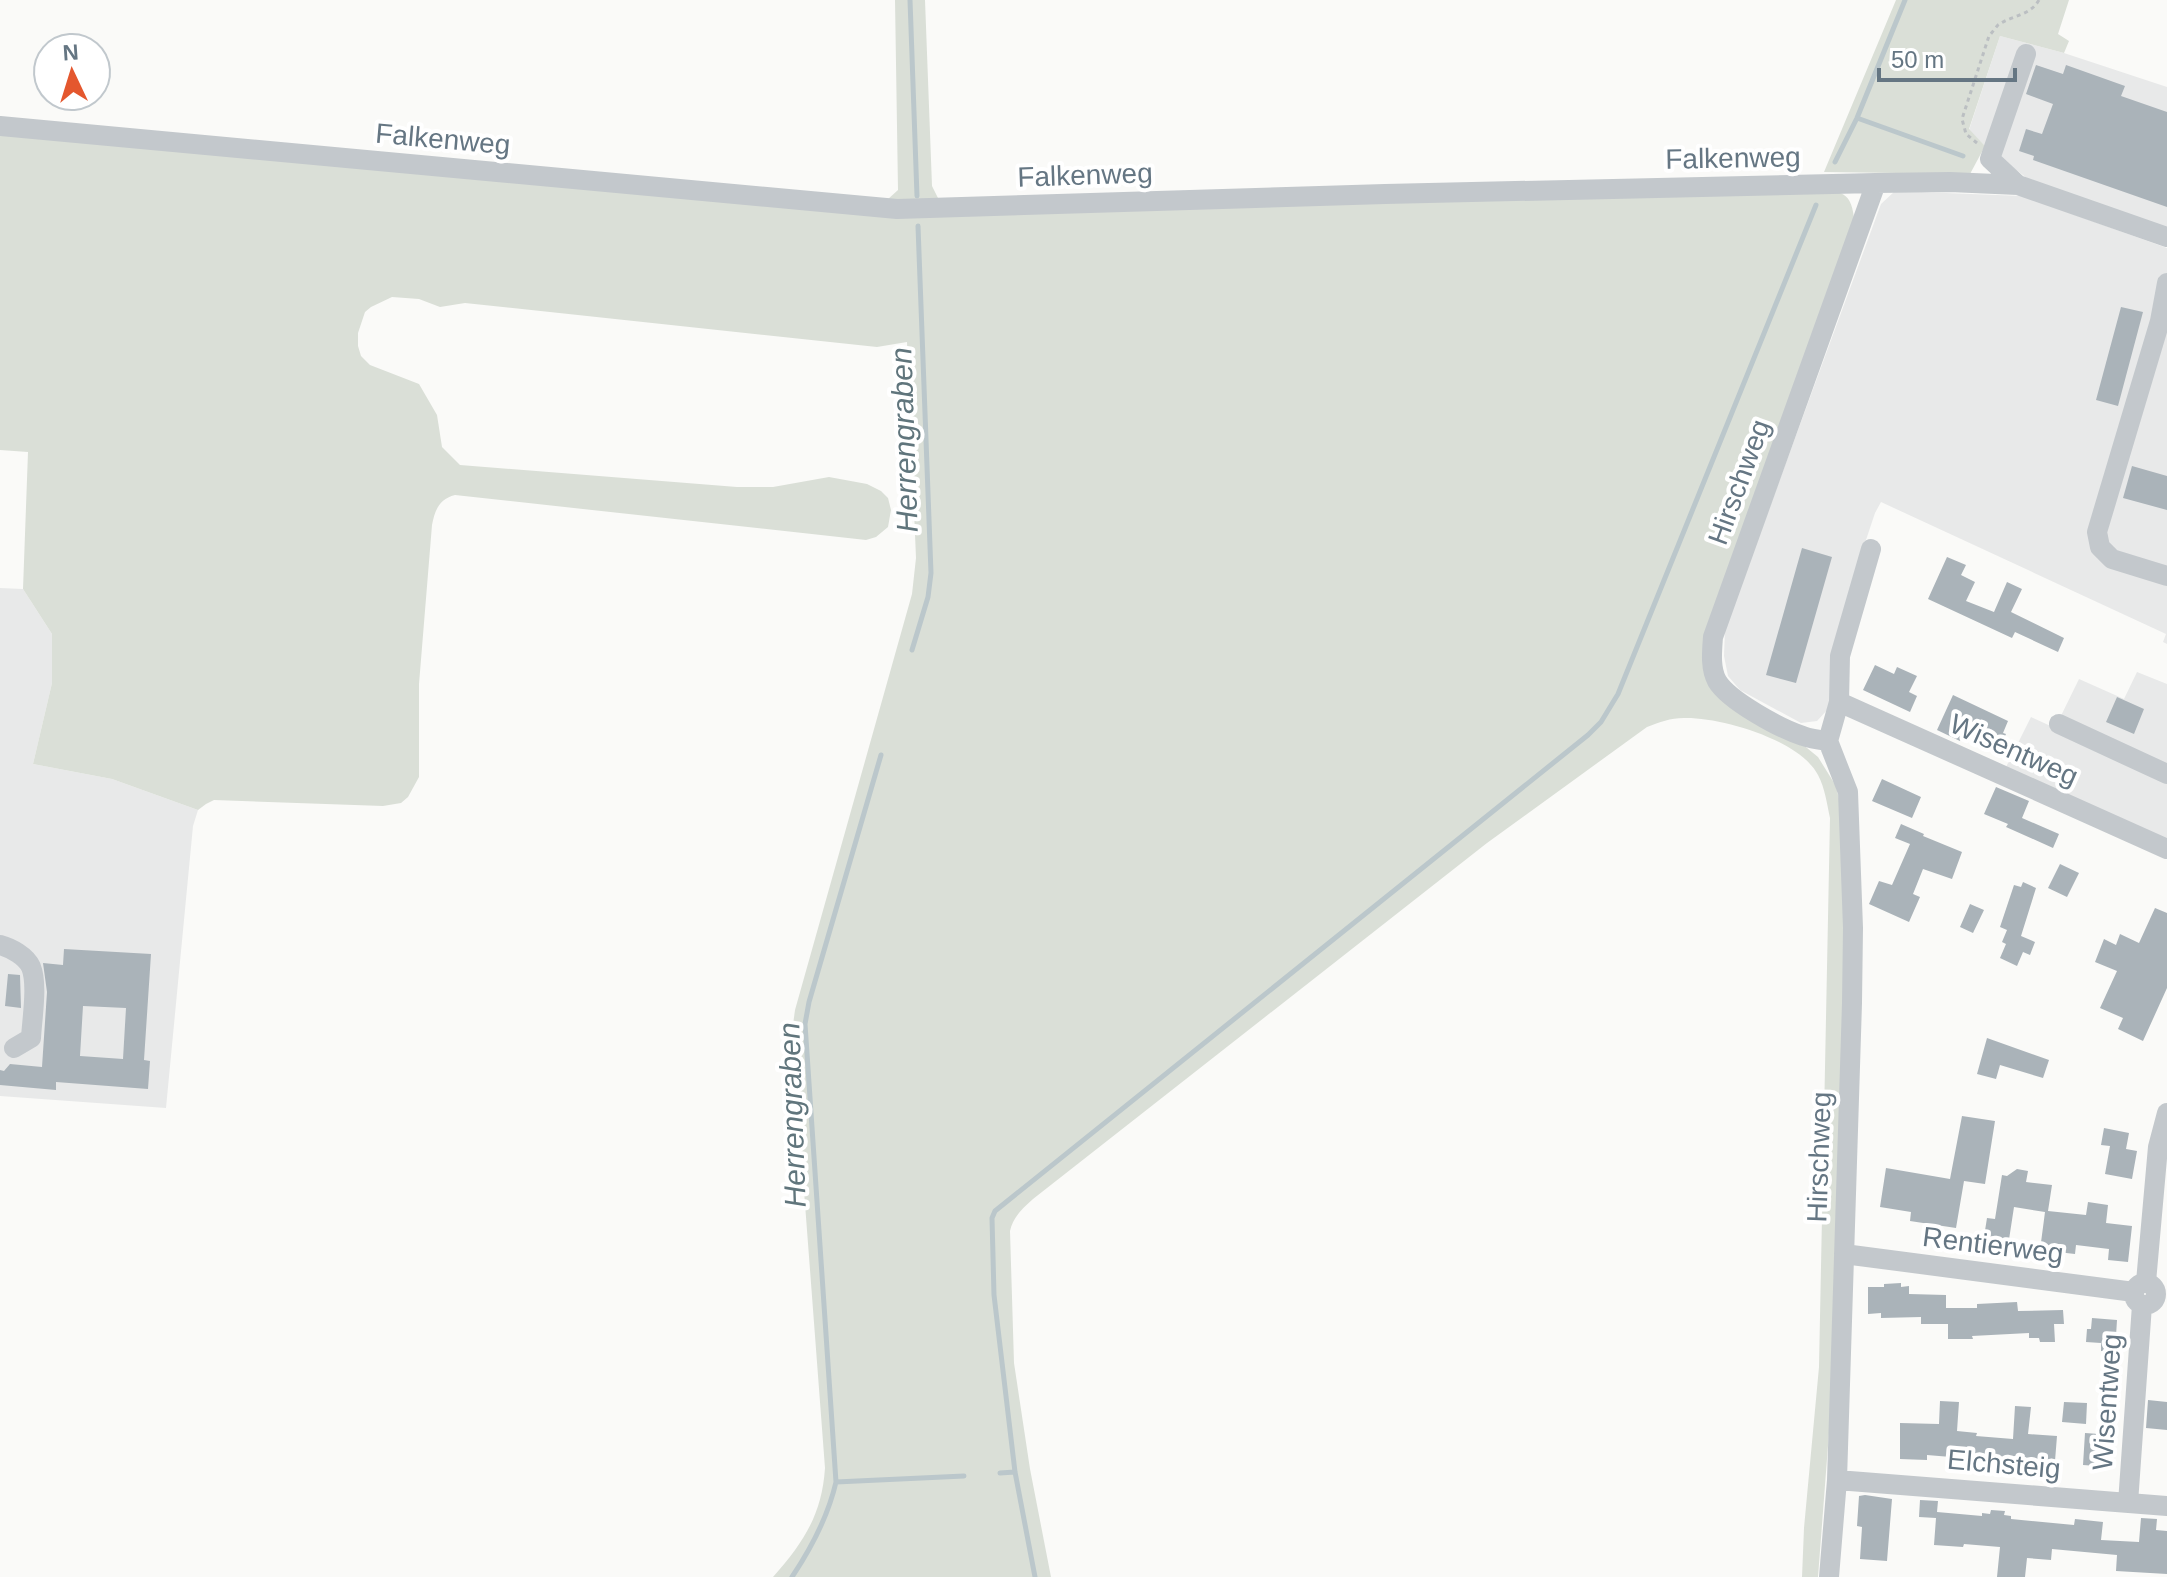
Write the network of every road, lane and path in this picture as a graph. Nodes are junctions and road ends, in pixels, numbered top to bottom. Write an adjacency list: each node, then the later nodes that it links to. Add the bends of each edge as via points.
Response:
1 (2039, 0): 4 (path, via 1989,36 1962,119 1966,134)
2 (2026, 54): 4 (street)
3 (0, 126): 5 (street, Falkenweg, via 897,209)
4 (1990, 159): 6 (street)
5 (1876, 183): 6 (street, Falkenweg); 13 (street, Hirschweg, via 1713,637 1717,681 1735,698 1803,736)
6 (2018, 185): 7 (street, Falkenweg)
7 (2167, 237)
8 (2167, 283): 10 (street, via 2097,532 2100,547 2112,559)
9 (1871, 549): 11 (street, via 1840,656)
10 (2167, 576)
11 (1839, 702): 13 (street); 15 (street, Wisentweg)
12 (2059, 724): 14 (street)
13 (1828, 741): 19 (street, Hirschweg, via 1848,792 1853,928)
14 (2167, 774)
15 (2167, 849)
16 (0, 945): 17 (street, via 26,959 34,978 31,1038)
17 (14, 1048)
18 (2167, 1113): 20 (street, Wisentweg, via 2158,1147)
19 (1844, 1254): 20 (street, Rentierweg); 21 (street, Hirschweg)
20 (2141, 1293): 22 (street, Wisentweg)
21 (1837, 1480): 22 (street, Elchsteig); 24 (street, Hirschweg)
22 (2128, 1503): 23 (street, Elchsteig)
23 (2167, 1506)
24 (1829, 1577)

